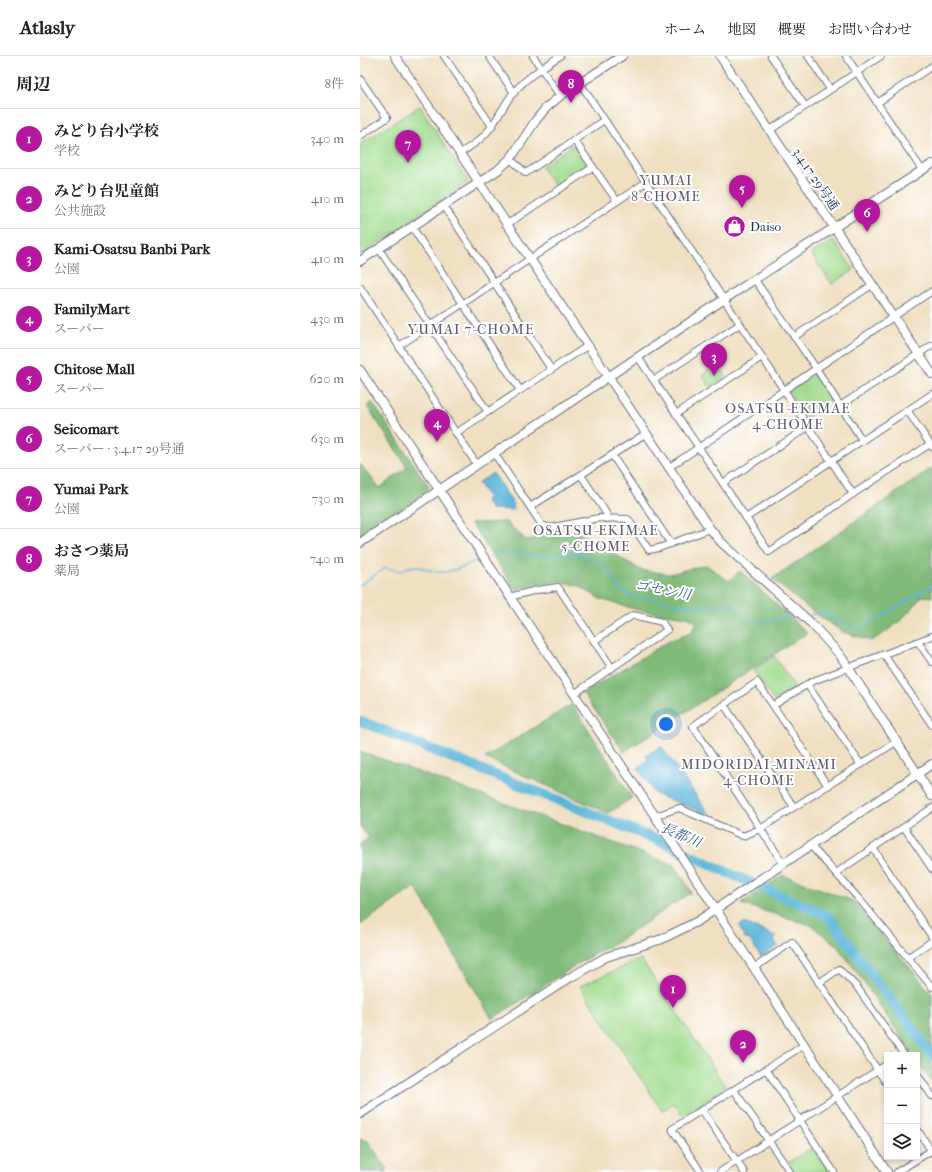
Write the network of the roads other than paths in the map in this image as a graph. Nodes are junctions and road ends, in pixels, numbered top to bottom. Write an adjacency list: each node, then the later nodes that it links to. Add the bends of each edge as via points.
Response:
1 (395, 56): 28 (street)
2 (444, 56): 24 (street)
3 (489, 56): 19 (street)
4 (533, 56): 13 (street)
5 (560, 56): 13 (street)
6 (622, 56): 16 (street)
7 (720, 56): 25 (street, 3.4.17 29号通)
8 (771, 56): 22 (street)
9 (808, 56): 18 (street)
10 (846, 56): 14 (street)
11 (881, 56): 14 (street)
12 (932, 66): 21 (street)
13 (541, 68): 19 (street, via 524,81); 20 (street)
14 (857, 72): 18 (street); 21 (street)
15 (360, 78): 17 (street)
16 (580, 83): 20 (street); 23 (street)
17 (362, 86): 26 (street, via 387,118)
18 (830, 89): 22 (street)
19 (514, 93): 24 (street)
20 (560, 96): 29 (street, via 536,120)
21 (877, 103): 32 (street)
22 (805, 106): 25 (street)
23 (604, 120): 27 (street); 33 (street)
24 (492, 126): 28 (street, via 481,138)
25 (770, 130): 39 (street, 3.4.17 29号通)
26 (360, 136)
27 (574, 140): 29 (street, via 526,173); 31 (street)
28 (459, 154): 34 (street)
29 (510, 160): 34 (street)
30 (932, 164): 32 (street)
31 (593, 167): 35 (street); 37 (street)
32 (922, 170): 39 (street)
33 (646, 182): 35 (street); 48 (street)
34 (478, 183): 36 (street); 37 (street)
35 (617, 201): 41 (street)
36 (444, 206): 38 (street); 44 (street)
37 (506, 225): 41 (street)
38 (412, 227): 40 (street); 49 (street)
39 (835, 228): 43 (street); 45 (street, 3.4.17 29号通)
40 (379, 249): 42 (street); 52 (street)
41 (530, 260): 44 (street); 56 (street)
42 (360, 262)
43 (755, 280): 48 (street); 53 (street)
44 (494, 283): 49 (street); 62 (street)
45 (872, 285): 50 (street, 3.4.17 29号通); 53 (street)
46 (360, 287): 55 (street)
47 (932, 291): 50 (street)
48 (723, 300): 51 (street); 58 (street)
49 (462, 304): 52 (street); 66 (street)
50 (893, 317): 57 (street, 3.4.17 29号通); 60 (street)
51 (740, 324): 59 (street); 65 (street)
52 (430, 325): 55 (street); 71 (street)
53 (794, 337): 60 (street)
54 (932, 345): 57 (street)
55 (399, 346): 74 (street)
56 (587, 346): 62 (street); 64 (street)
57 (918, 354): 63 (street, 3.4.17 29号通); 69 (street)
58 (638, 357): 64 (street); 65 (street)
59 (762, 357): 67 (street); 72 (street)
60 (816, 368): 67 (street); 69 (street)
61 (360, 370): 86 (street)
62 (551, 370): 66 (street)
63 (932, 374)
64 (608, 378): 75 (street); 79 (street)
65 (654, 380): 72 (street)
66 (520, 390): 71 (street)
67 (784, 390): 73 (street); 78 (street)
68 (932, 394): 70 (street)
69 (840, 406): 76 (street)
70 (907, 410): 76 (street); 77 (street)
71 (488, 412): 74 (street)
72 (676, 414): 78 (street)
73 (808, 427): 81 (street); 85 (street)
74 (456, 433): 82 (street)
75 (645, 434): 80 (street); 83 (street)
76 (862, 440): 81 (street)
77 (931, 446): 87 (street)
78 (698, 447): 83 (street); 85 (street)
79 (494, 453): 82 (street); 88 (street)
80 (612, 455): 84 (street); 93 (street)
81 (831, 461): 87 (street); 89 (street)
82 (477, 465): 86 (street)
83 (668, 468): 91 (street)
84 (581, 475): 88 (street); 90 (street, via 606,513)
85 (723, 483): 89 (street)
86 (440, 490): 92 (street); 94 (street)
87 (853, 494): 89 (street, via 769,552)
88 (530, 507): 90 (street, via 542,525 549,528 599,518)
89 (746, 518)
90 (607, 519): 93 (street, via 628,519 649,550)
91 (710, 529): 93 (street); 101 (street, via 721,542 811,623 840,655)
92 (360, 543)
93 (671, 544)
94 (509, 597): 96 (street, via 558,587); 103 (street)
95 (932, 636): 97 (street)
96 (594, 641): 100 (street); 100 (street, via 632,615 662,622 666,630)
97 (918, 642): 98 (street); 99 (street)
98 (884, 655): 101 (street); 106 (street)
99 (932, 662)
100 (612, 668): 103 (street)
101 (848, 669): 102 (street); 107 (street)
102 (807, 684): 105 (street); 109 (street)
103 (574, 694): 115 (street)
104 (724, 705): 105 (street, via 757,682); 113 (street); 117 (street, via 693,726)
105 (774, 705): 111 (street)
106 (931, 720)
107 (896, 742): 109 (street); 110 (street)
108 (932, 764): 110 (street)
109 (861, 765): 111 (street)
110 (917, 774): 112 (street); 118 (street)
111 (828, 786): 113 (street)
112 (932, 796)
113 (794, 808): 117 (street)
114 (932, 808): 116 (street)
115 (655, 816): 117 (street, via 679,808 743,836); 123 (street)
116 (904, 827): 119 (street); 121 (street)
117 (760, 829): 120 (street)
118 (810, 845): 120 (street); 122 (street)
119 (872, 848): 122 (street); 124 (street)
120 (783, 863): 123 (street)
121 (932, 869)
122 (836, 873): 126 (street)
123 (716, 909): 127 (street); 141 (street, via 662,939 606,957 570,977)
124 (932, 937)
125 (932, 941): 126 (street)
126 (907, 958): 129 (street)
127 (754, 968): 128 (street, via 792,942); 130 (street)
128 (820, 983): 131 (street, via 838,969 857,987); 134 (street)
129 (932, 987)
130 (804, 1044): 133 (street); 138 (street)
131 (901, 1052)
132 (884, 1066): 134 (street)
133 (766, 1069): 137 (street); 142 (street)
134 (878, 1070): 136 (street); 138 (street)
135 (920, 1078): 139 (street)
136 (884, 1079)
137 (734, 1090): 140 (street); 144 (street)
138 (837, 1096): 142 (street); 152 (street)
139 (932, 1096)
140 (702, 1110): 146 (street); 147 (street, via 672,1129)
141 (360, 1114)
142 (800, 1120): 144 (street); 151 (street)
143 (920, 1133): 145 (street)
144 (769, 1140): 146 (street); 150 (street)
145 (932, 1151): 153 (street)
146 (736, 1161): 148 (street); 149 (street)
147 (701, 1172)
148 (720, 1172)
149 (744, 1172)
150 (790, 1172)
151 (834, 1172)
152 (887, 1172)
153 (897, 1172)

